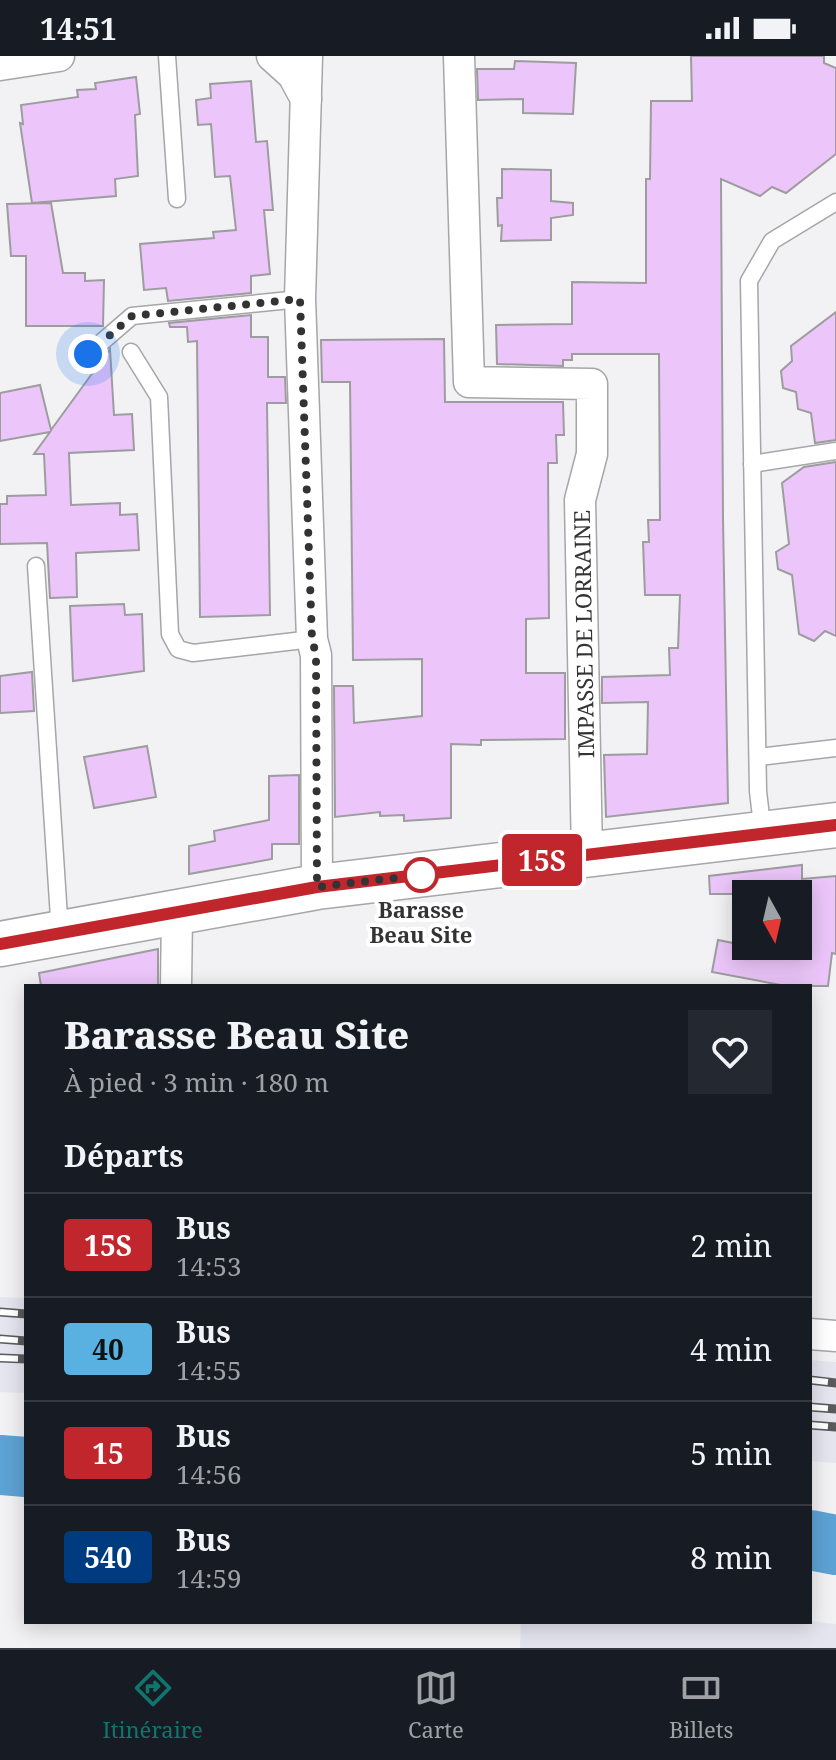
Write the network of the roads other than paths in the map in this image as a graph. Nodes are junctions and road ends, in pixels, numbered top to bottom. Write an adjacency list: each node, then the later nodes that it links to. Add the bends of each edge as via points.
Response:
1 (59, 56): 6 (street)
2 (167, 56): 8 (lane)
3 (272, 56): 7 (street, via 293,75)
4 (307, 56): 7 (street)
5 (459, 56): 21 (street, IMPASSE DE LORRAINE, via 469,382 592,384 592,454 580,500)
6 (0, 65)
7 (306, 99): 10 (street)
8 (177, 199)
9 (836, 202): 14 (lane, via 772,241 749,281)
10 (300, 299): 12 (lane, via 132,316); 16 (street)
11 (131, 352): 16 (lane, via 159,397 170,634 178,649 193,653)
12 (88, 354)
13 (836, 451): 14 (lane)
14 (752, 464): 18 (lane)
15 (36, 566): 24 (lane)
16 (312, 639): 22 (street)
17 (836, 748): 18 (lane)
18 (759, 757): 20 (lane)
19 (836, 825): 20 (street)
20 (763, 834): 21 (street)
21 (587, 855): 22 (street)
22 (317, 887): 23 (street)
23 (177, 912): 24 (street); 26 (street)
24 (61, 934): 25 (street)
25 (0, 944)
26 (176, 984)
27 (812, 1334): 28 (street)
28 (836, 1336)

